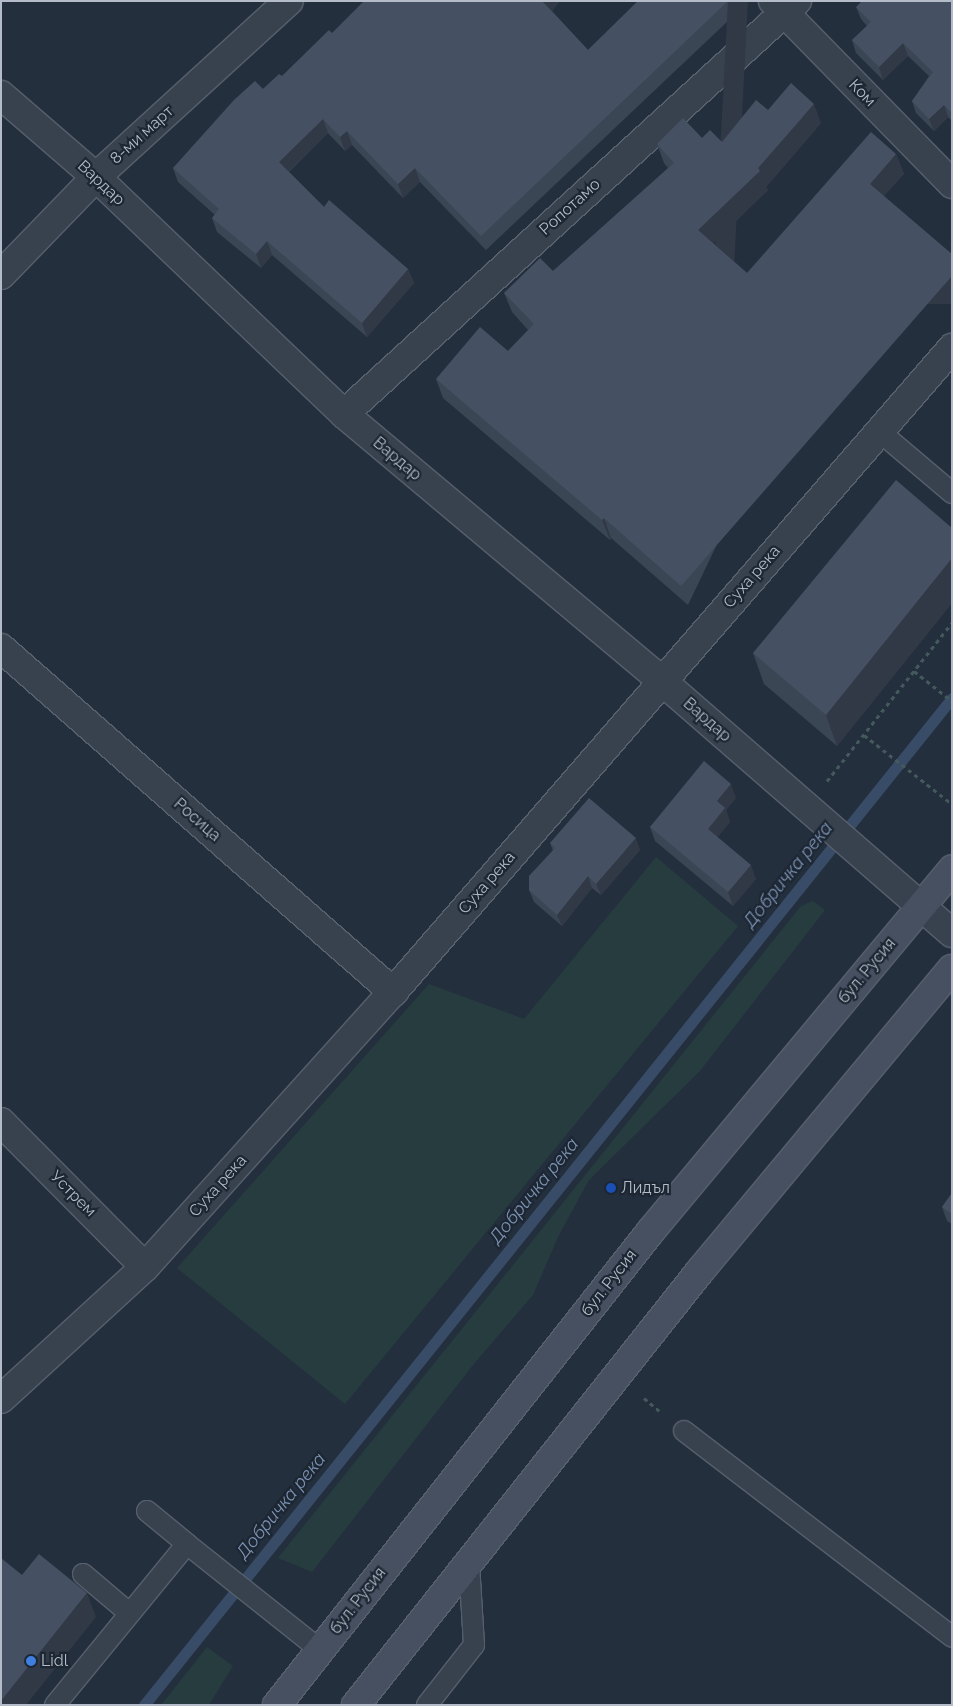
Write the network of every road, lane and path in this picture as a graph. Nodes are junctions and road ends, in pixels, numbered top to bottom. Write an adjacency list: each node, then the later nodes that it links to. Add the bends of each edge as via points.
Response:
1 (289, 1): 4 (street, 8-ми март)
2 (785, 5): 5 (street, Ком); 8 (street, Ропотамо)
3 (1, 95): 4 (street, Вардар)
4 (96, 177): 6 (street, 8-ми март); 8 (street, Вардар)
5 (952, 184)
6 (1, 275)
7 (952, 348): 9 (street, Суха река)
8 (344, 414): 14 (street, Вардар)
9 (879, 431): 10 (lane); 14 (street, Суха река)
10 (952, 493)
11 (952, 623): 13 (path)
12 (1, 648): 23 (street, Росица)
13 (914, 671): 15 (path); 16 (path)
14 (662, 681): 18 (street, Вардар); 23 (street, Суха река)
15 (952, 701)
16 (864, 735): 17 (path); 18 (path)
17 (952, 804)
18 (807, 807): 20 (street, Вардар)
19 (952, 869): 20 (main road, бул. Русия)
20 (922, 905): 21 (street); 35 (main road, бул. Русия, via 650,1232)
21 (952, 933)
22 (952, 969): 26 (main road, via 706,1264)
23 (393, 992): 25 (street, Суха река)
24 (1, 1122): 25 (street, Устрем)
25 (145, 1267): 27 (street, Суха река)
26 (618, 1375): 28 (path); 31 (main road)
27 (1, 1399)
28 (684, 1431): 34 (lane)
29 (147, 1511): 30 (lane)
30 (187, 1544): 33 (lane); 35 (lane, via 217,1571)
31 (469, 1563): 38 (main road); 39 (lane, via 474,1645)
32 (83, 1574): 33 (lane)
33 (128, 1612): 36 (lane)
34 (952, 1637)
35 (320, 1649): 37 (main road, бул. Русия)
36 (55, 1705)
37 (277, 1705)
38 (356, 1705)
39 (427, 1705)

